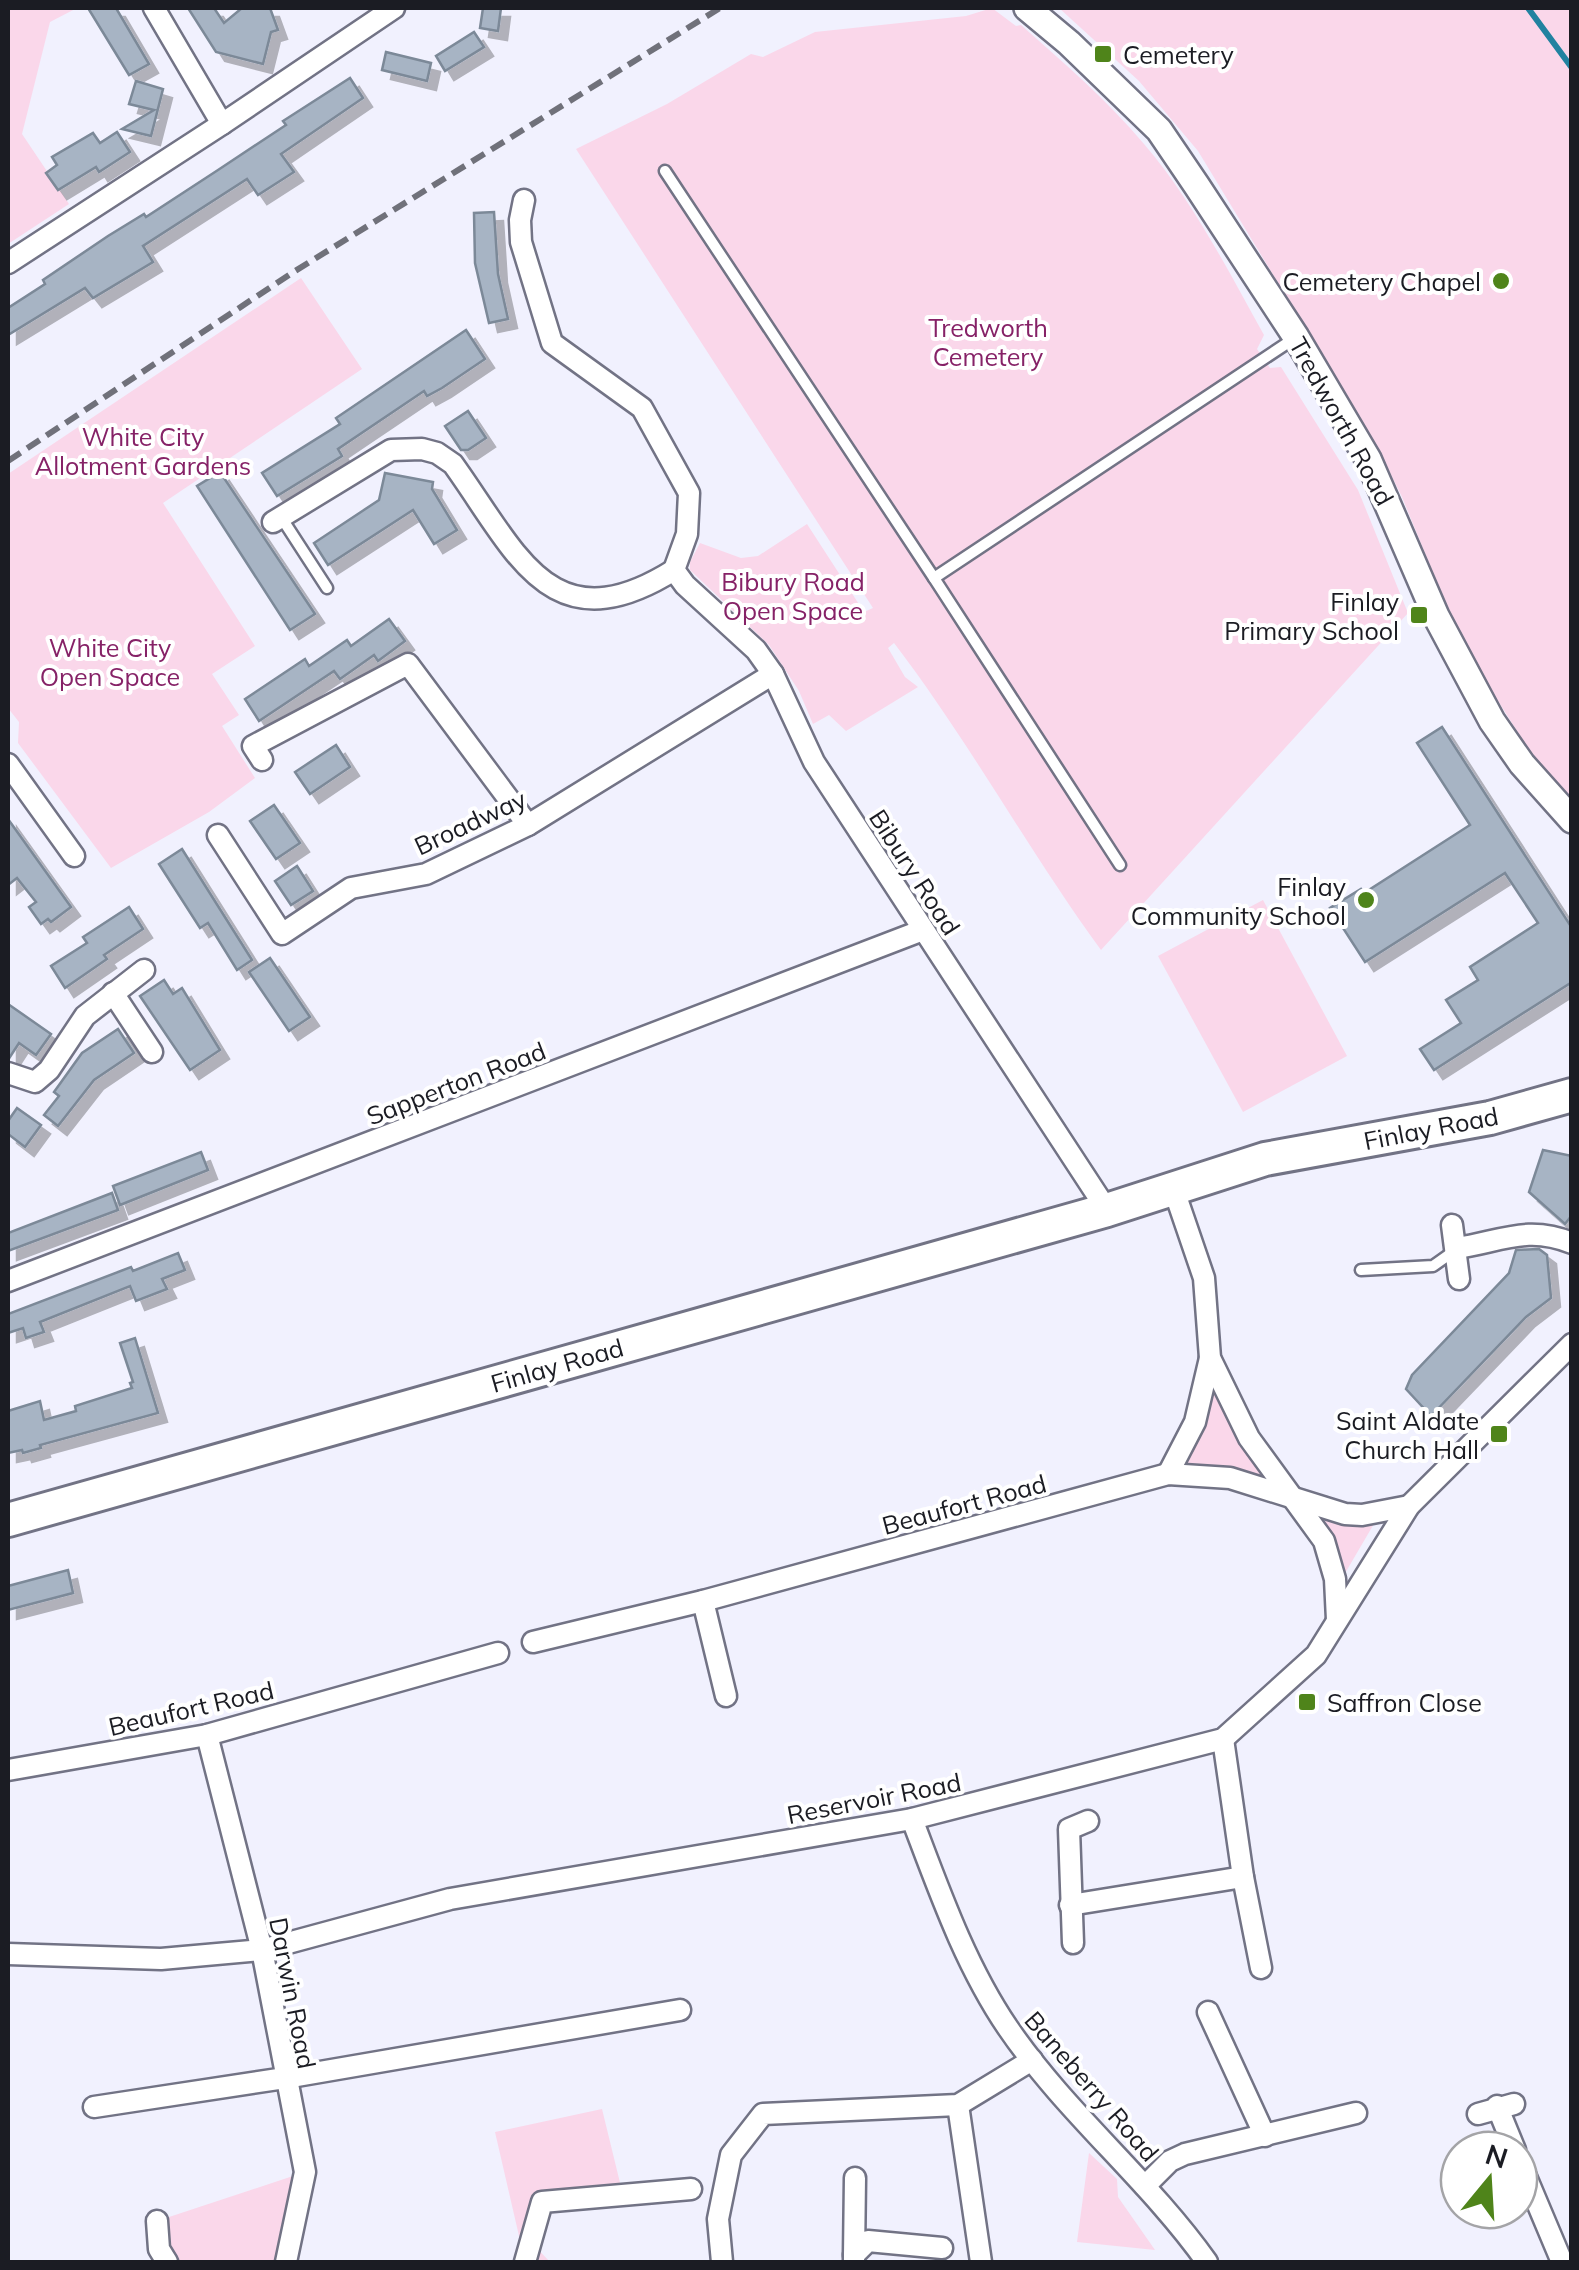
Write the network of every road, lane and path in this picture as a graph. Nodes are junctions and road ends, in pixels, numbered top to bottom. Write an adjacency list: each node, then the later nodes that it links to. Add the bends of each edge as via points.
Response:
1 (154, 8): 4 (street)
2 (394, 8): 4 (street)
3 (1028, 8): 8 (street, Tredworth Road, via 1158,130)
4 (222, 124): 7 (street)
5 (665, 171): 11 (lane)
6 (524, 200): 10 (street, via 521,242 552,343 642,408 689,493 687,534)
7 (8, 263)
8 (1296, 337): 11 (lane); 16 (street, Tredworth Road, via 1368,459 1436,616 1492,721)
9 (276, 519): 10 (street, via 391,450 422,449 453,464 542,582 564,596 619,598); 12 (lane)
10 (674, 570): 13 (street, Bibury Road)
11 (934, 578): 20 (lane)
12 (327, 588)
13 (773, 674): 17 (street, Broadway); 21 (street, Bibury Road, via 814,762)
14 (262, 760): 17 (street, via 253,746 408,664)
15 (8, 764): 19 (street)
16 (1572, 820)
17 (528, 825): 18 (street, Broadway, via 426,874 351,888 282,934)
18 (218, 835)
19 (74, 856)
20 (1120, 865)
21 (923, 930): 29 (street, Bibury Road); 35 (street, Sapperton Road)
22 (144, 970): 23 (street)
23 (114, 993): 24 (street); 25 (street, via 84,1016 35,1082)
24 (152, 1052)
25 (8, 1073)
26 (1572, 1095): 27 (highway, Finlay Road, via 1490,1118)
27 (1289, 1156): 28 (highway, via 1270,1170); 29 (highway)
28 (1177, 1199): 29 (highway); 37 (street, via 1204,1278)
29 (1107, 1210): 41 (highway, Finlay Road)
30 (1452, 1225): 32 (street)
31 (1572, 1242): 32 (street, via 1522,1233)
32 (1457, 1248): 33 (lane, via 1433,1266); 34 (street)
33 (1361, 1270)
34 (1459, 1279)
35 (8, 1281)
36 (1572, 1344): 40 (street, Reservoir Road)
37 (1210, 1358): 38 (street, via 1195,1422); 39 (street, via 1249,1438)
38 (1168, 1474): 39 (street, Beaufort Road, via 1230,1478); 42 (street, Beaufort Road)
39 (1295, 1499): 40 (street, Beaufort Road, via 1345,1514); 43 (street, via 1327,1548)
40 (1410, 1506): 43 (street, Reservoir Road)
41 (8, 1520)
42 (703, 1601): 44 (street, Beaufort Road); 46 (street)
43 (1337, 1622): 48 (street, Reservoir Road, via 1306,1666)
44 (533, 1642)
45 (498, 1653): 47 (street, Beaufort Road)
46 (726, 1696)
47 (207, 1735): 49 (street, Beaufort Road); 55 (street, Darwin Road)
48 (1224, 1739): 50 (street, Reservoir Road); 52 (street)
49 (8, 1770)
50 (912, 1819): 55 (street, Reservoir Road, via 450,1900); 60 (street, Baneberry Road, via 954,1927 1006,2026)
51 (1088, 1821): 53 (street, via 1069,1829)
52 (1242, 1877): 53 (street); 57 (street)
53 (1070, 1905): 54 (street)
54 (1073, 1944)
55 (262, 1950): 56 (street, Reservoir Road, via 161,1959); 61 (street, Darwin Road)
56 (8, 1954)
57 (1261, 1968)
58 (680, 2010): 61 (street)
59 (1208, 2012): 67 (street)
60 (1032, 2060): 62 (street); 69 (street, Baneberry Road)
61 (285, 2078): 63 (street); 77 (street, Darwin Road, via 305,2172)
62 (958, 2105): 79 (street, via 763,2114 732,2155 718,2220); 80 (street)
63 (94, 2107)
64 (1496, 2108): 66 (street)
65 (1356, 2113): 67 (street)
66 (1506, 2130)
67 (1265, 2136): 69 (street, via 1170,2160)
68 (855, 2178): 74 (street)
69 (1145, 2186): 81 (street, Baneberry Road)
70 (691, 2189): 78 (street, via 542,2202)
71 (1539, 2213): 75 (street)
72 (156, 2221): 76 (street, via 158,2249)
73 (942, 2248): 74 (street, via 868,2241)
74 (854, 2259)
75 (1557, 2261)
76 (167, 2262)
77 (286, 2262)
78 (526, 2262)
79 (722, 2262)
80 (981, 2262)
81 (1207, 2262)

